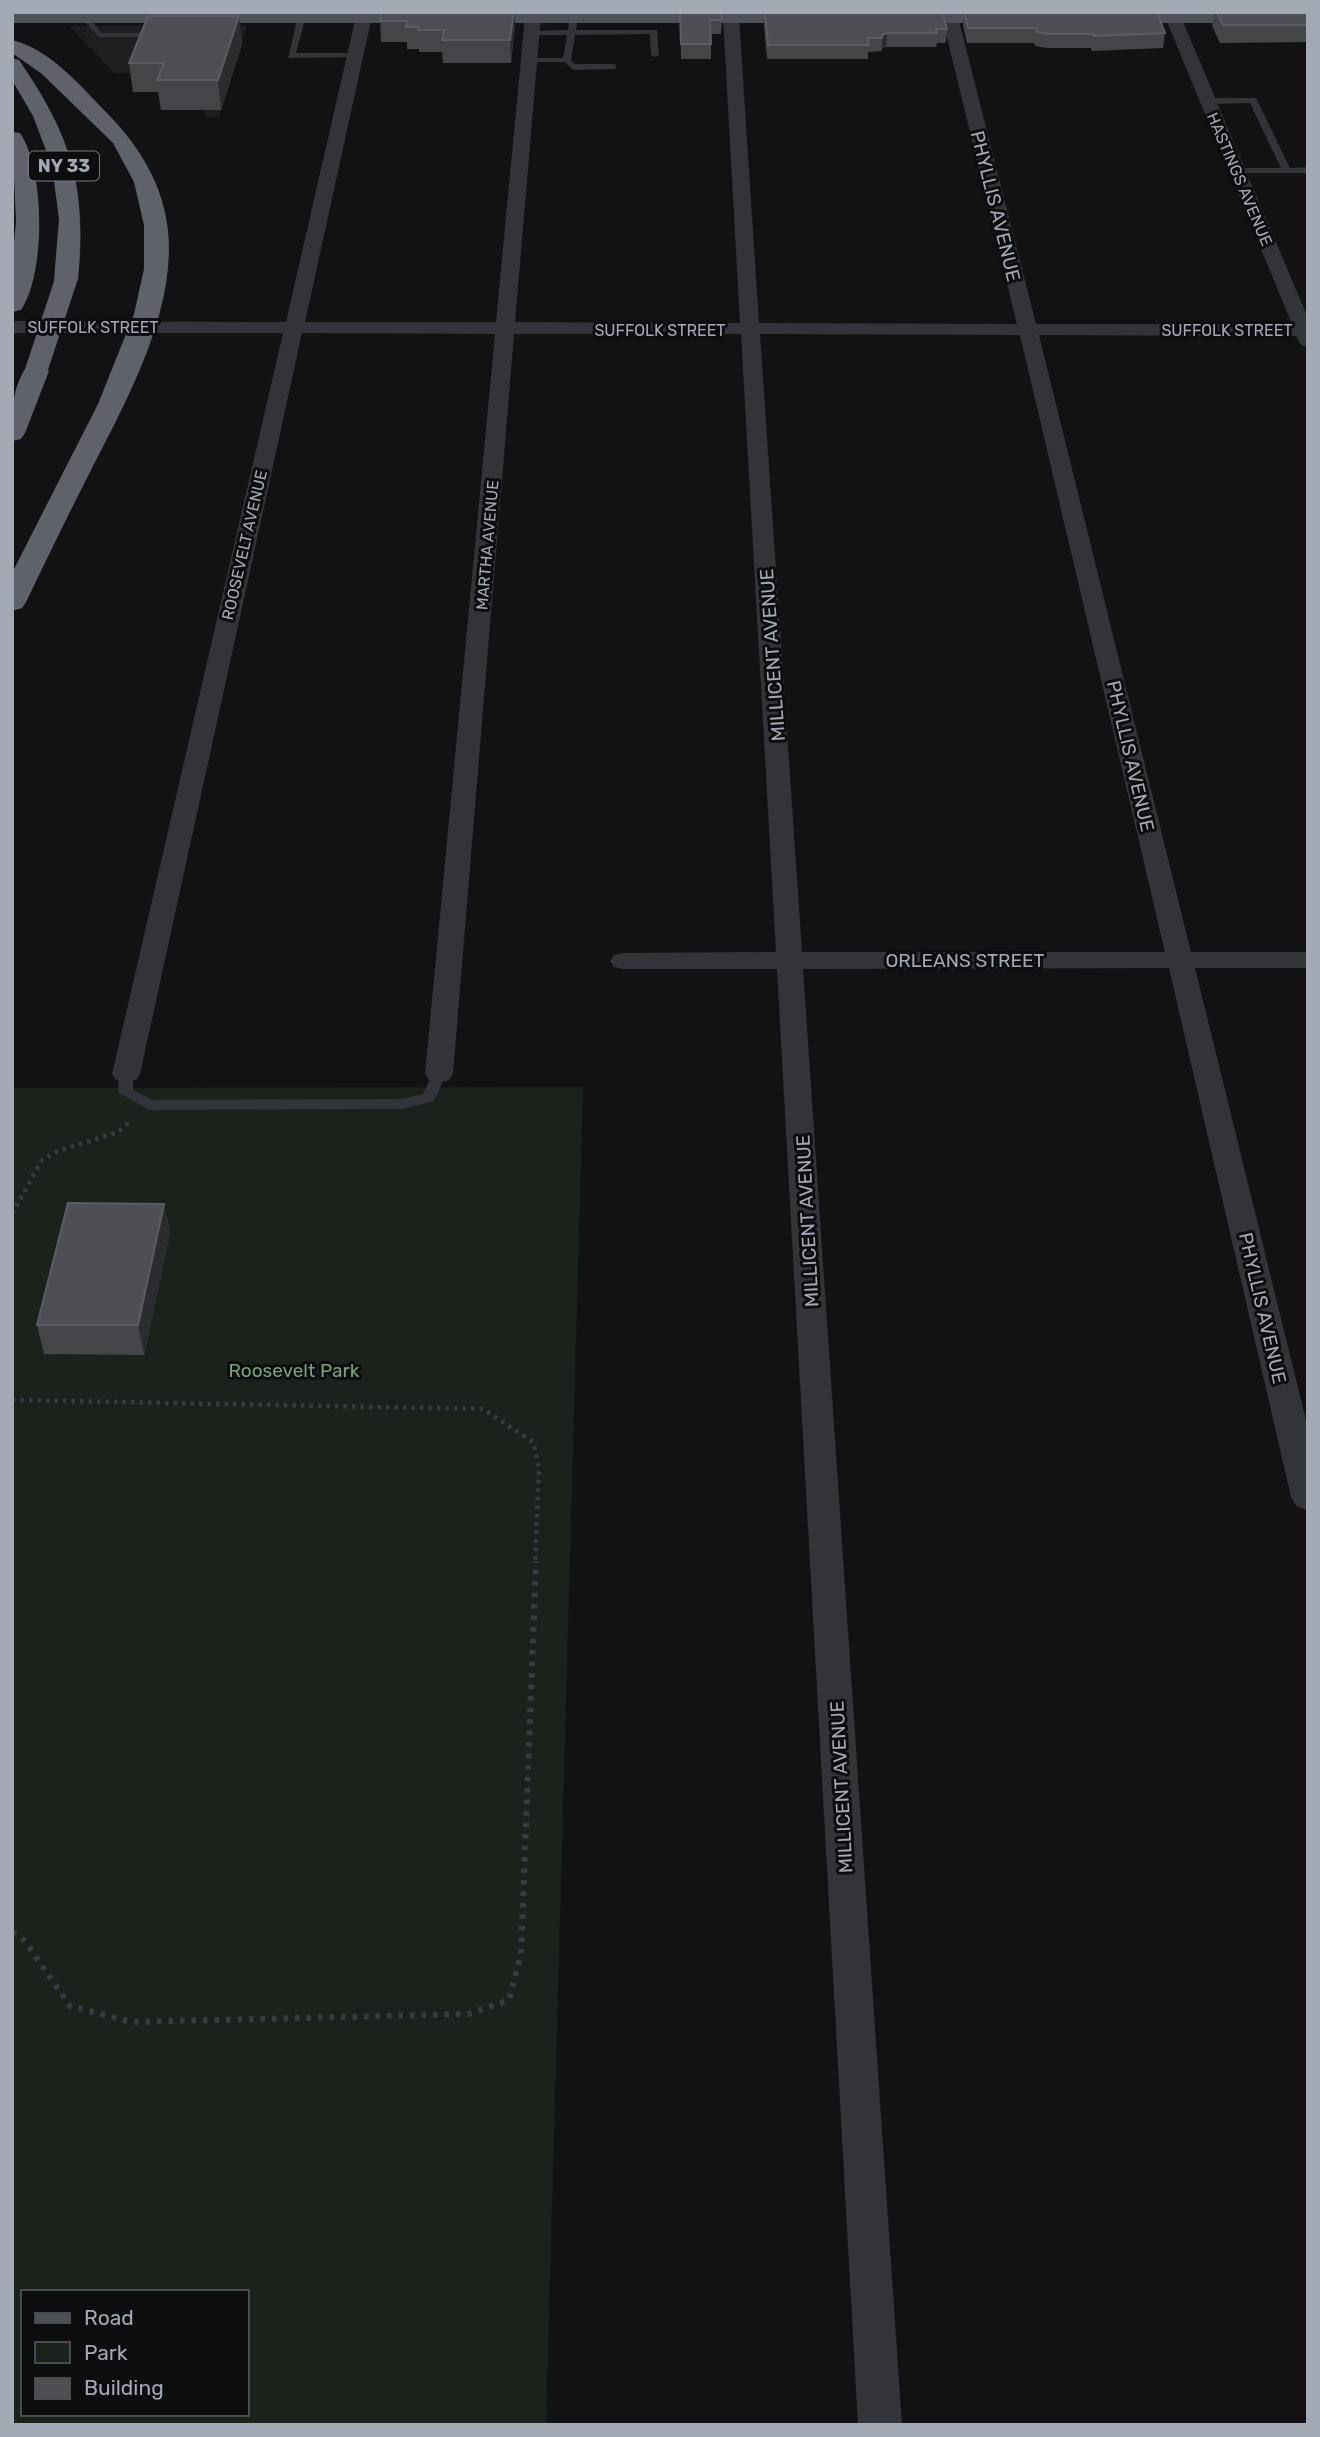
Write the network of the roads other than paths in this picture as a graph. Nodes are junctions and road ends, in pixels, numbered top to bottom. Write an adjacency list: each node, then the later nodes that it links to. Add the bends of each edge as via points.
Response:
1 (145, 14): 6 (main road, via 236,21); 12 (main road)
2 (400, 14): 7 (main road); 17 (main road)
3 (652, 14): 4 (main road); 18 (main road)
4 (734, 15): 8 (main road); 36 (street, MILLICENT AVENUE)
5 (1263, 15): 15 (main road); 16 (main road)
6 (302, 16): 7 (main road); 21 (lane, via 291,56)
7 (364, 16): 21 (street, ROOSEVELT AVENUE)
8 (832, 16)
9 (872, 16): 10 (main road)
10 (950, 16): 13 (main road); 37 (street, PHYLLIS AVENUE)
11 (12, 17): 12 (main road)
12 (85, 17): 19 (lane, via 99,35)
13 (1034, 17)
14 (1089, 17): 15 (main road)
15 (1173, 17): 26 (street, HASTINGS AVENUE)
16 (1308, 17)
17 (542, 20): 18 (main road); 24 (street, MARTHA AVENUE)
18 (573, 24): 22 (lane, via 654,32); 23 (lane)
19 (168, 35)
20 (18, 54): 33 (highway, via 108,123 135,159 156,216 152,293); 39 (highway, NY 33, bridge, via 57,142 69,186 72,231 66,280)
21 (354, 55): 34 (street, ROOSEVELT AVENUE)
22 (655, 55)
23 (567, 60): 24 (lane); 25 (lane, via 573,66)
24 (529, 61): 35 (street, MARTHA AVENUE)
25 (613, 67)
26 (1207, 101): 28 (lane, via 1254,100); 30 (street, HASTINGS AVENUE)
27 (12, 138): 31 (highway, NY 33, via 19,156 28,223 21,280)
28 (1286, 170): 29 (lane); 30 (lane)
29 (1308, 170)
30 (1236, 171): 38 (street, HASTINGS AVENUE)
31 (12, 305)
32 (12, 327): 33 (street, SUFFOLK STREET)
33 (142, 327): 34 (street, SUFFOLK STREET); 40 (highway, via 114,399)
34 (293, 327): 35 (street, SUFFOLK STREET); 45 (street, ROOSEVELT AVENUE)
35 (505, 329): 36 (street, SUFFOLK STREET); 46 (street, MARTHA AVENUE)
36 (751, 330): 37 (street, SUFFOLK STREET); 41 (street, MILLICENT AVENUE)
37 (1027, 330): 38 (street, SUFFOLK STREET); 42 (street, PHYLLIS AVENUE)
38 (1306, 333)
39 (12, 433)
40 (12, 602)
41 (791, 960): 42 (street, ORLEANS STREET); 44 (street, ORLEANS STREET); 48 (street, MILLICENT AVENUE)
42 (1180, 960): 43 (street, ORLEANS STREET); 47 (street, PHYLLIS AVENUE)
43 (1308, 960)
44 (623, 961)
45 (126, 1074): 46 (lane, via 125,1092 149,1105 402,1104 429,1098)
46 (439, 1074)
47 (1308, 1497)
48 (880, 2425)

